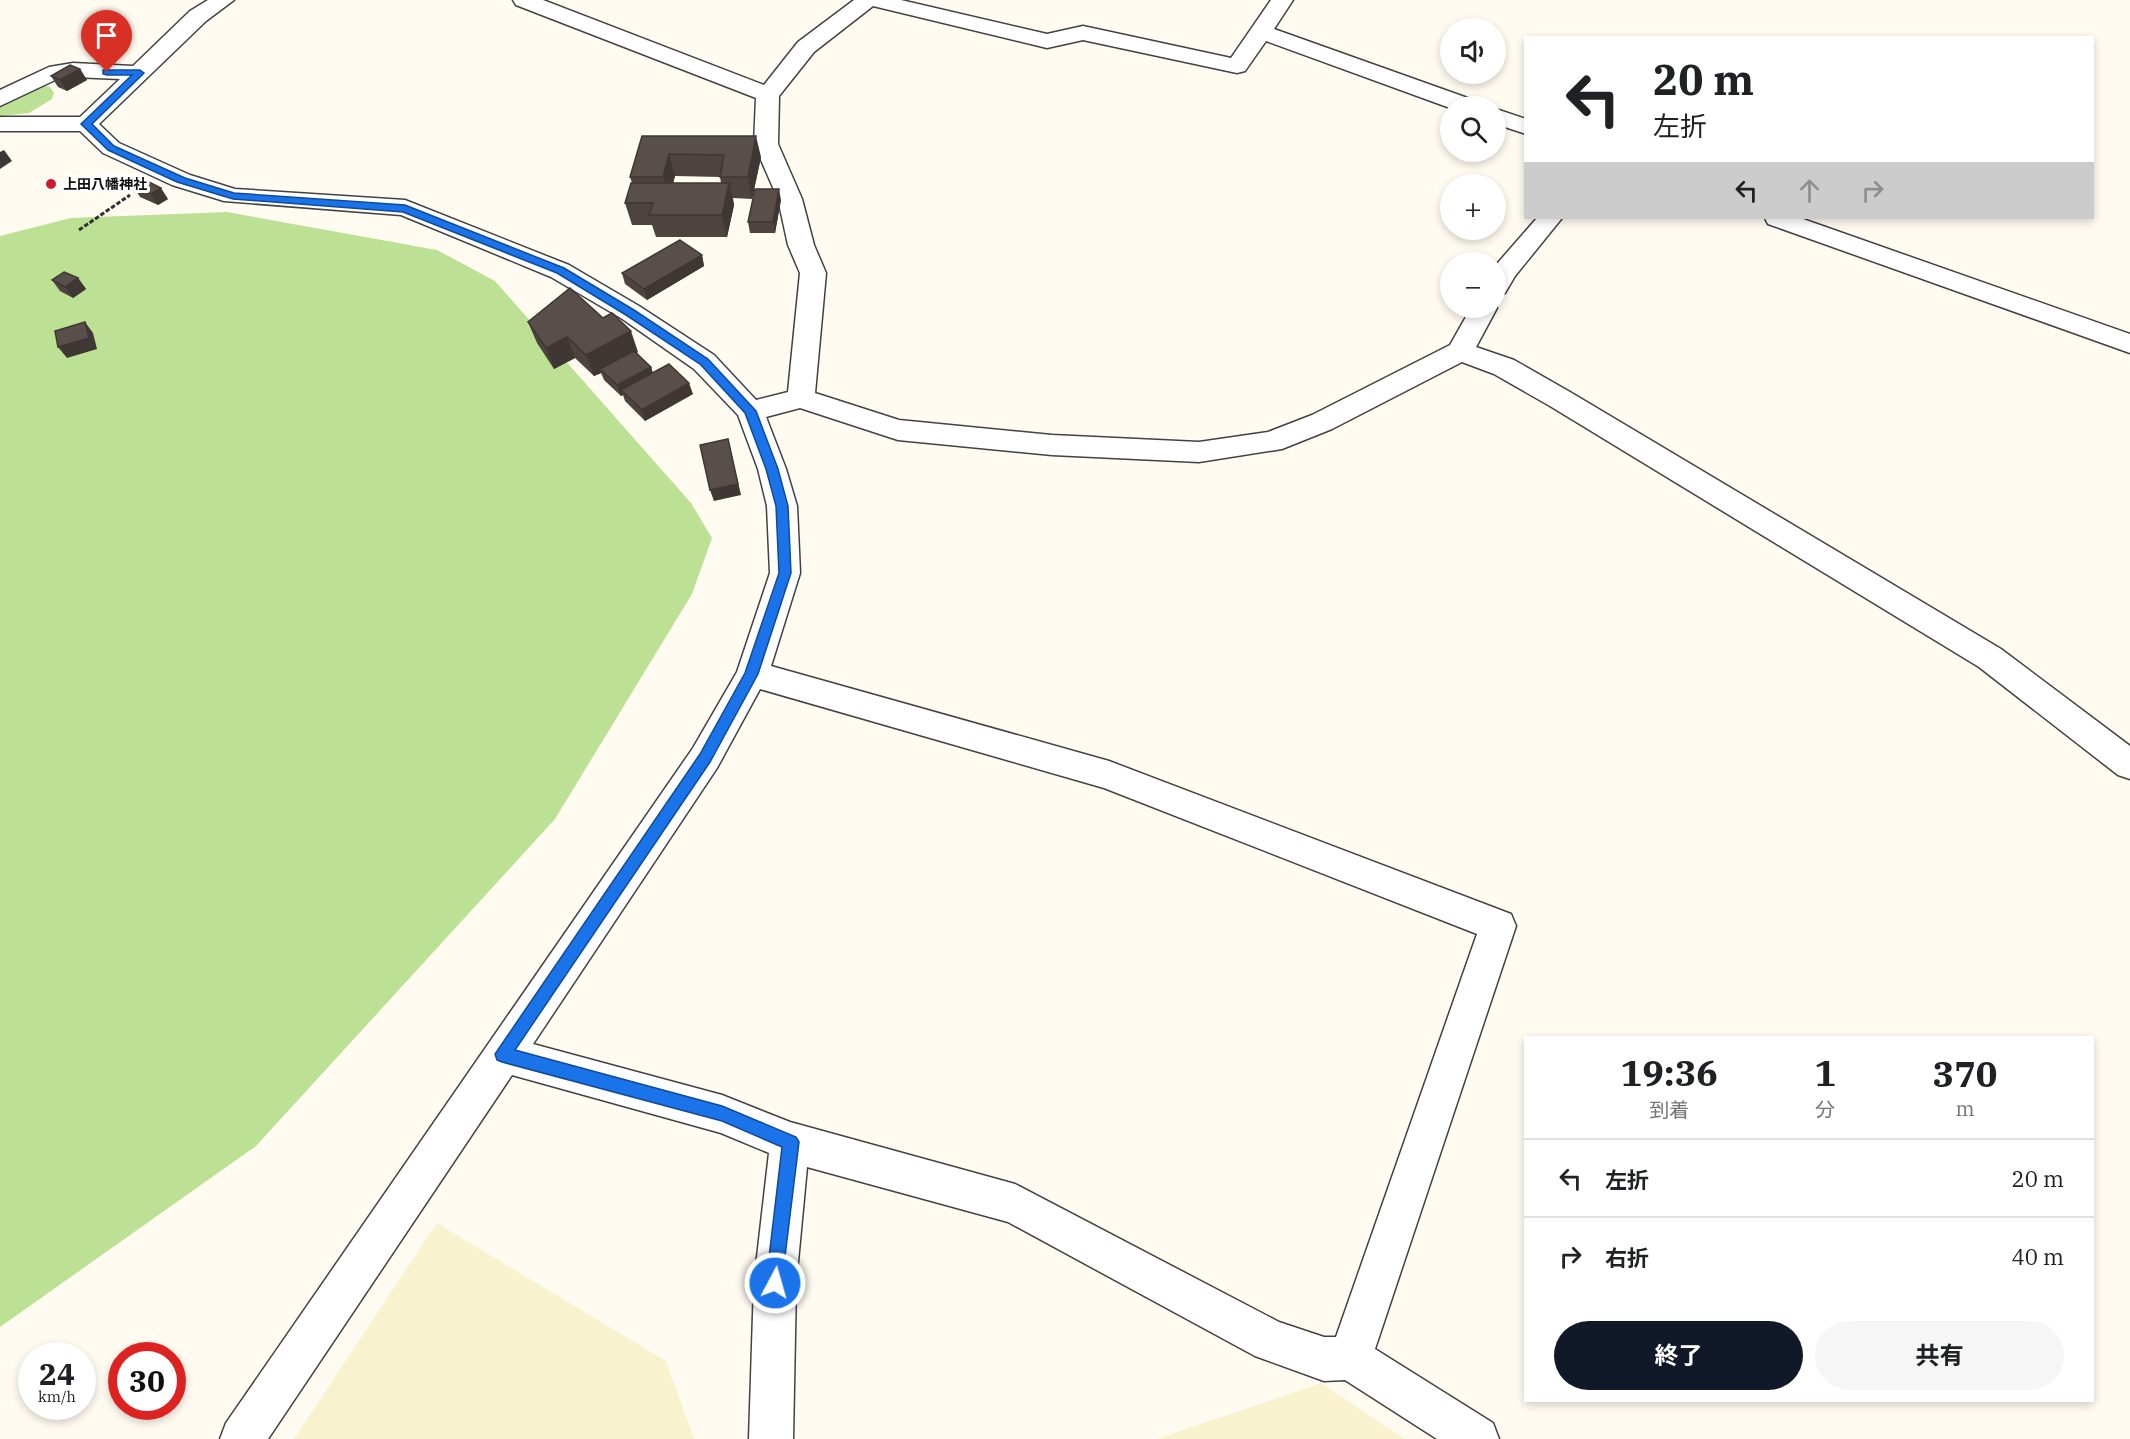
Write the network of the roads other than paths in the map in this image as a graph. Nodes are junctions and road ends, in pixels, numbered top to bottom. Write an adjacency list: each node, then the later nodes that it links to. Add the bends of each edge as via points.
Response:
1 (223, 0): 7 (street, via 198,16)
2 (524, 0): 8 (street)
3 (868, 0): 8 (street, via 806,46)
4 (874, 0): 6 (street, via 1047,41 1083,33 1237,66)
5 (1282, 0): 6 (street)
6 (1261, 32): 9 (street)
7 (140, 73): 10 (street, via 73,70 49,74); 13 (street)
8 (768, 95): 21 (street, via 766,144 790,199 813,273)
9 (1440, 96)
10 (0, 99)
11 (1506, 120): 14 (street)
12 (0, 124): 13 (street)
13 (86, 124): 22 (street, via 111,148 181,180 233,196 405,208 560,271 704,362)
14 (1524, 126)
15 (1549, 219): 17 (street)
16 (1780, 219): 19 (street)
17 (1506, 270)
18 (1478, 318): 20 (street)
19 (2130, 344)
20 (1460, 351): 21 (street, via 1332,417 1272,442 1199,452 1052,445 898,430); 24 (street, via 1503,367 1560,399 1990,658)
21 (801, 398): 22 (street)
22 (750, 411): 23 (street, via 782,506 785,573)
23 (752, 674): 25 (street, via 705,758); 27 (street, via 1109,775 1498,926)
24 (2130, 765)
25 (502, 1054): 26 (street, via 722,1114); 28 (street)
26 (790, 1142): 27 (street, via 1015,1204 1270,1341 1324,1359); 29 (street, via 775,1283)
27 (1350, 1358): 30 (street)
28 (242, 1439)
29 (771, 1439)
30 (1477, 1439)

